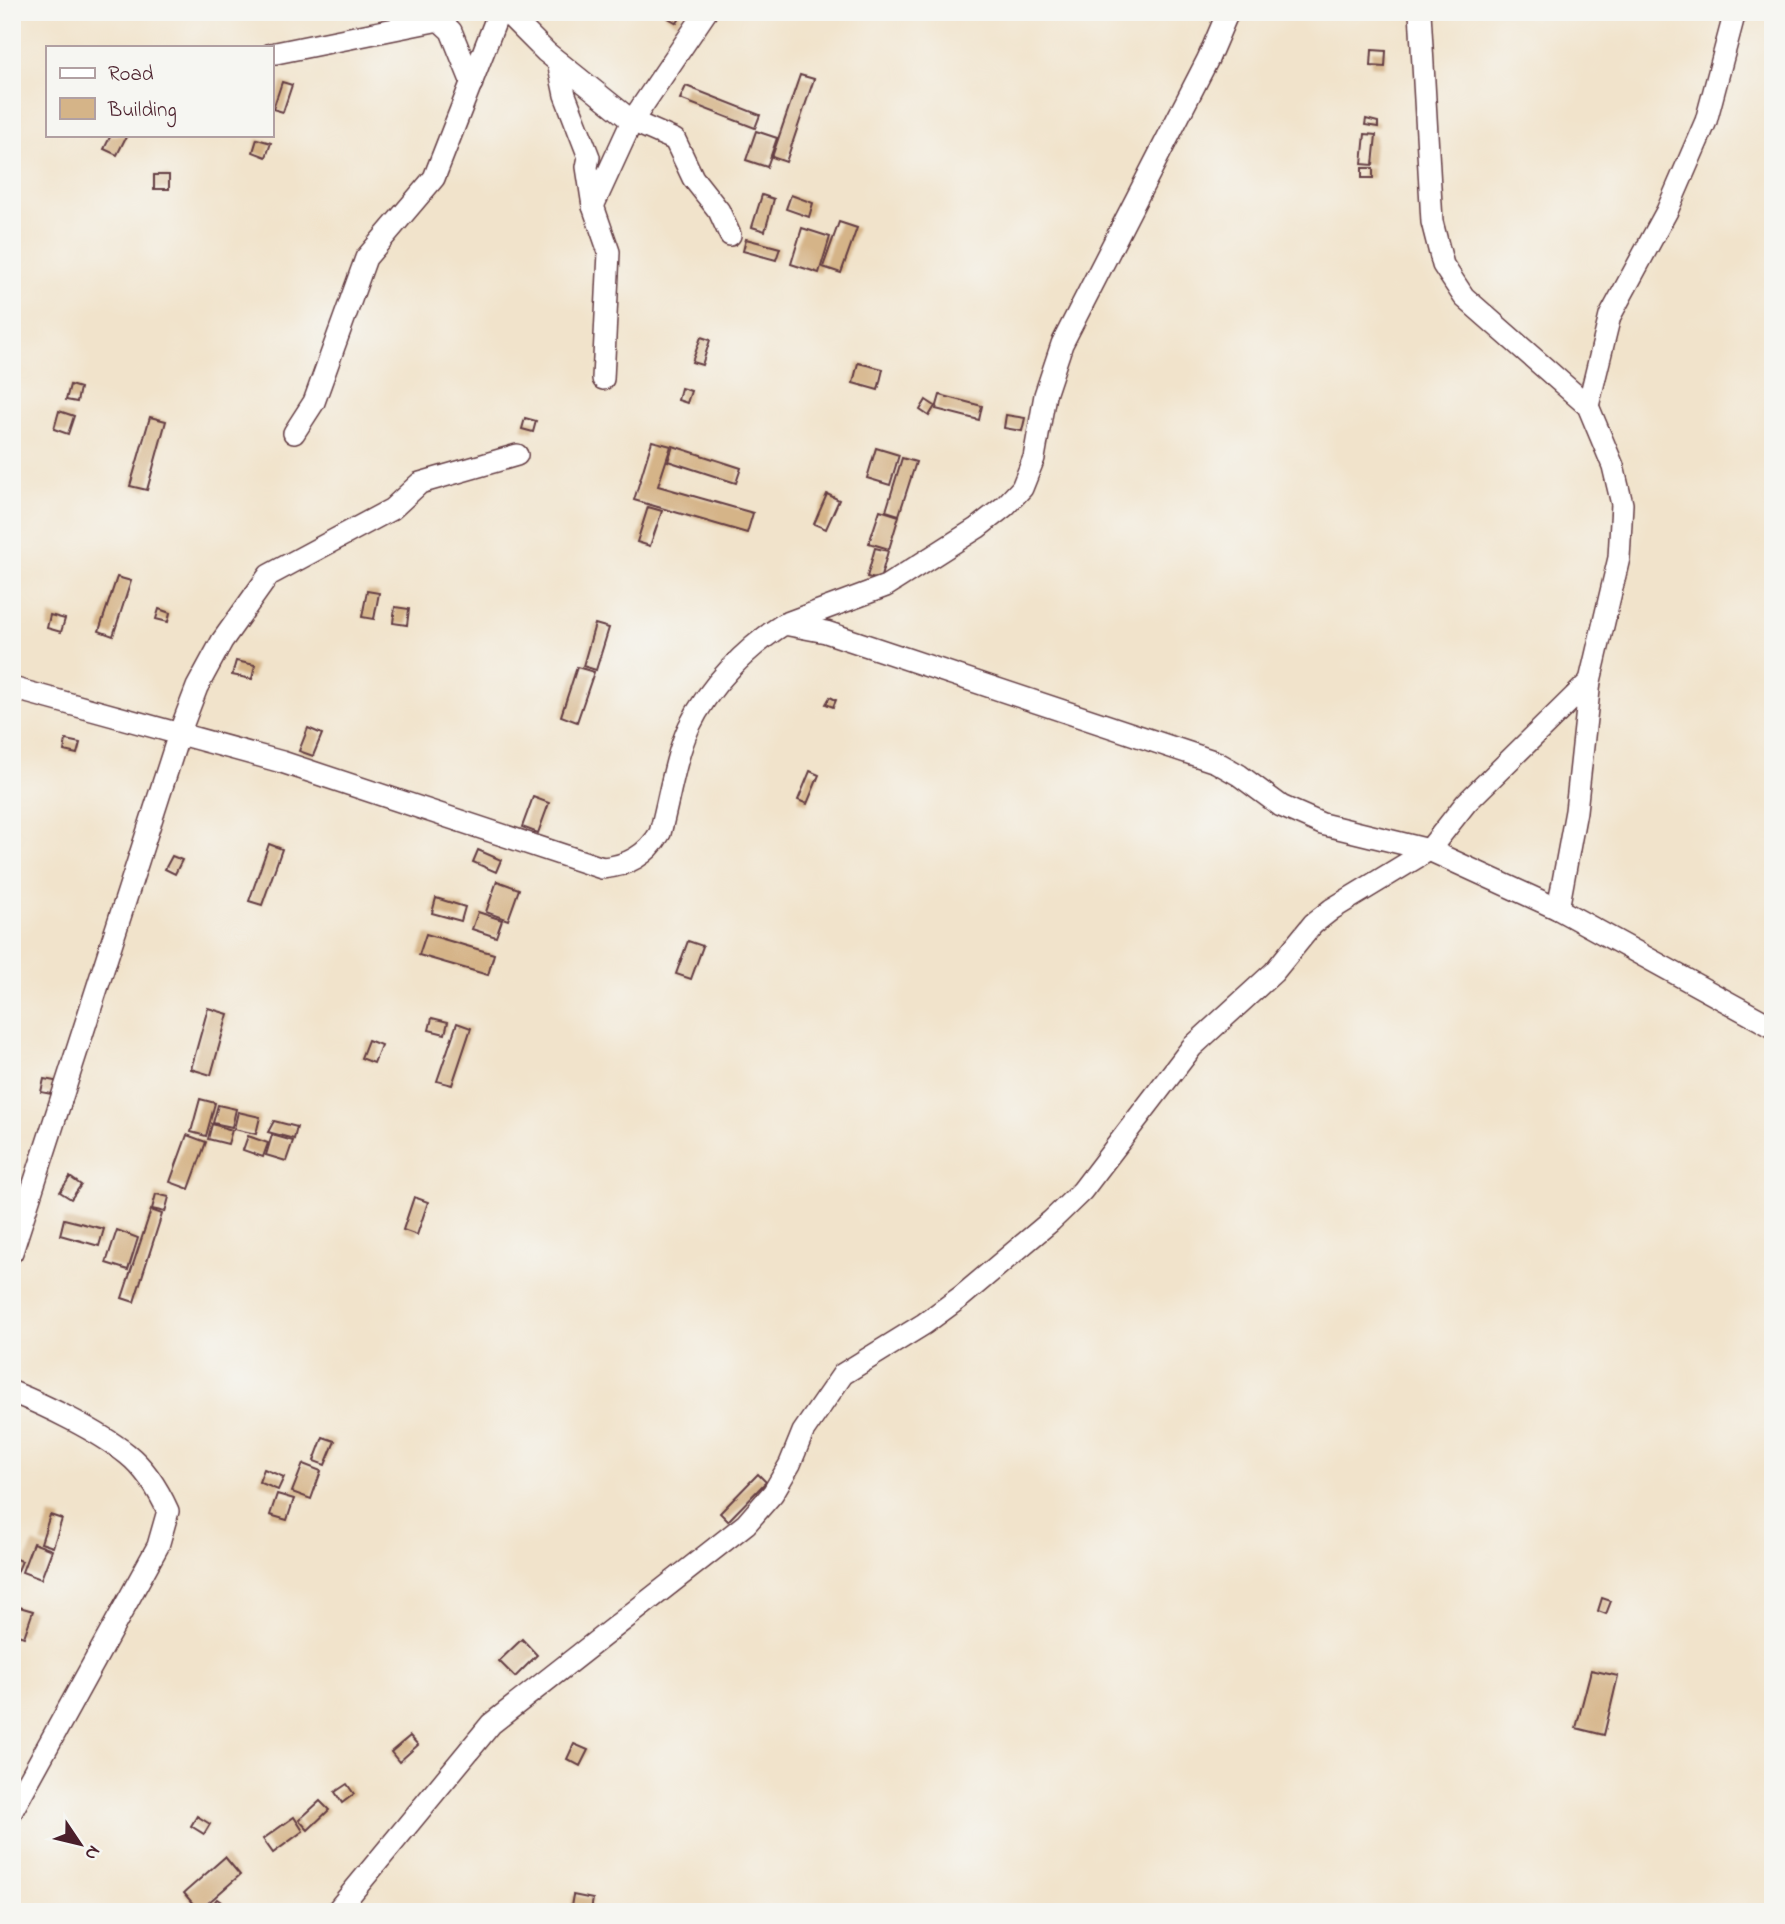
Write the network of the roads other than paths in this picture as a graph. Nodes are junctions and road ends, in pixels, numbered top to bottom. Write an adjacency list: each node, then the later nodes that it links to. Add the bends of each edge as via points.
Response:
1 (499, 12): 9 (street)
2 (506, 12): 8 (street)
3 (706, 12): 10 (street)
4 (1228, 12): 17 (street, via 1208,60 1062,344 1022,488 976,528 886,586)
5 (1420, 12): 14 (street, via 1432,222 1443,265 1464,297)
6 (1735, 12): 14 (street, via 1706,121 1667,211 1610,316)
7 (273, 54): 9 (street, via 439,20 451,31)
8 (558, 62): 10 (street); 11 (street, via 589,157)
9 (471, 83): 15 (street, via 434,178 366,258 314,402)
10 (632, 121): 11 (street); 12 (street, via 675,140)
11 (593, 206): 13 (street, via 609,252)
12 (730, 235)
13 (603, 379)
14 (1588, 405): 18 (street, via 1613,466 1622,504 1619,558)
15 (294, 433)
16 (516, 455): 20 (street, via 420,483 392,509 269,575 222,641)
17 (784, 624): 20 (street, via 760,639 706,700 688,728 660,833 652,847 621,867 602,868 282,762); 21 (street, via 826,632 1216,762 1281,806 1322,824)
18 (1590, 681): 21 (street, via 1466,803); 22 (street, via 1576,811)
19 (12, 688): 20 (street)
20 (179, 734): 24 (street)
21 (1429, 850): 22 (street); 27 (street, via 1313,924 1274,972 1192,1047 1082,1191 1008,1261 924,1325 843,1374 803,1432 773,1493 746,1524 491,1724)
22 (1558, 909): 23 (street)
23 (1773, 1027)
24 (12, 1252)
25 (12, 1392): 26 (street, via 128,1454 156,1485 168,1511 158,1546)
26 (12, 1811)
27 (336, 1912)

